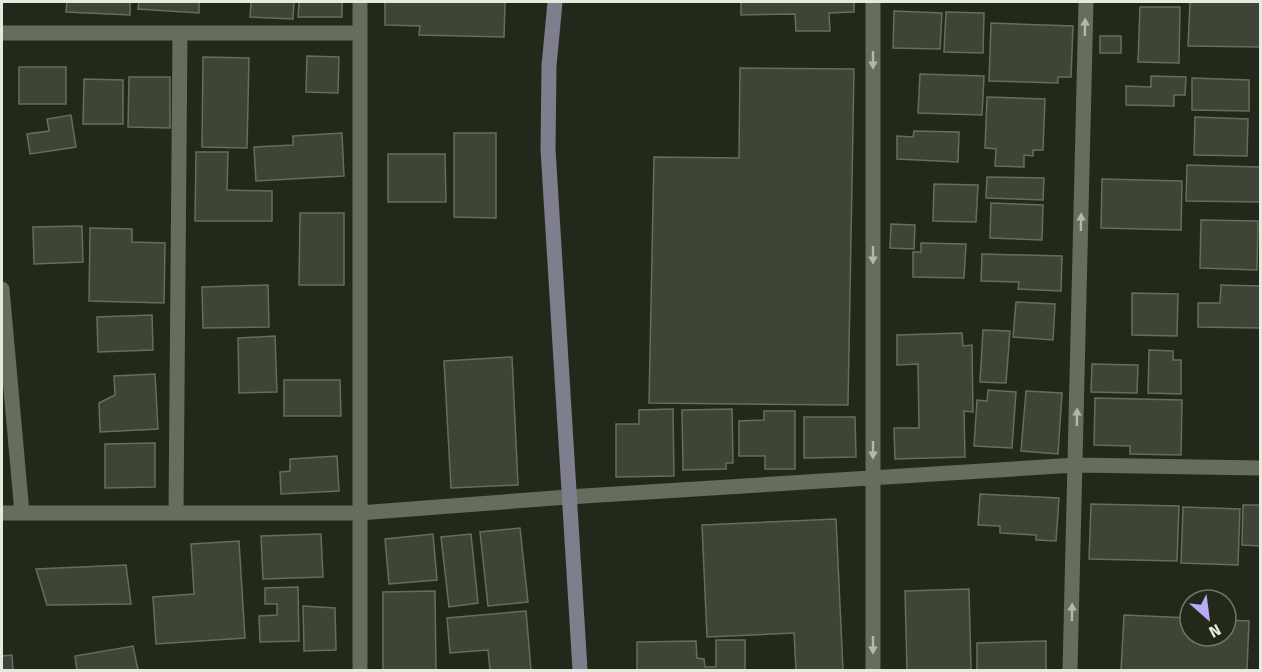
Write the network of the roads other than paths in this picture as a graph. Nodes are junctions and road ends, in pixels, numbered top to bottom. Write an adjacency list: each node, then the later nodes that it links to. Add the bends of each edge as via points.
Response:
1 (360, 2): 7 (street)
2 (555, 2): 12 (street, via 548,149)
3 (873, 2): 11 (street, one-way to 11)
4 (1086, 2): 9 (street, one-way to 4)
5 (2, 33): 6 (street)
6 (180, 33): 7 (street); 13 (street)
7 (360, 33): 16 (street)
8 (2, 289): 15 (street)
9 (1076, 465): 10 (street); 11 (street); 20 (street, one-way to 9)
10 (1260, 468)
11 (873, 478): 12 (street); 19 (street, one-way to 19)
12 (568, 497): 16 (street); 18 (street)
13 (176, 512): 15 (street); 16 (street)
14 (2, 513): 15 (street)
15 (22, 513)
16 (359, 513): 17 (street)
17 (360, 670)
18 (580, 670)
19 (873, 670)
20 (1070, 670)

